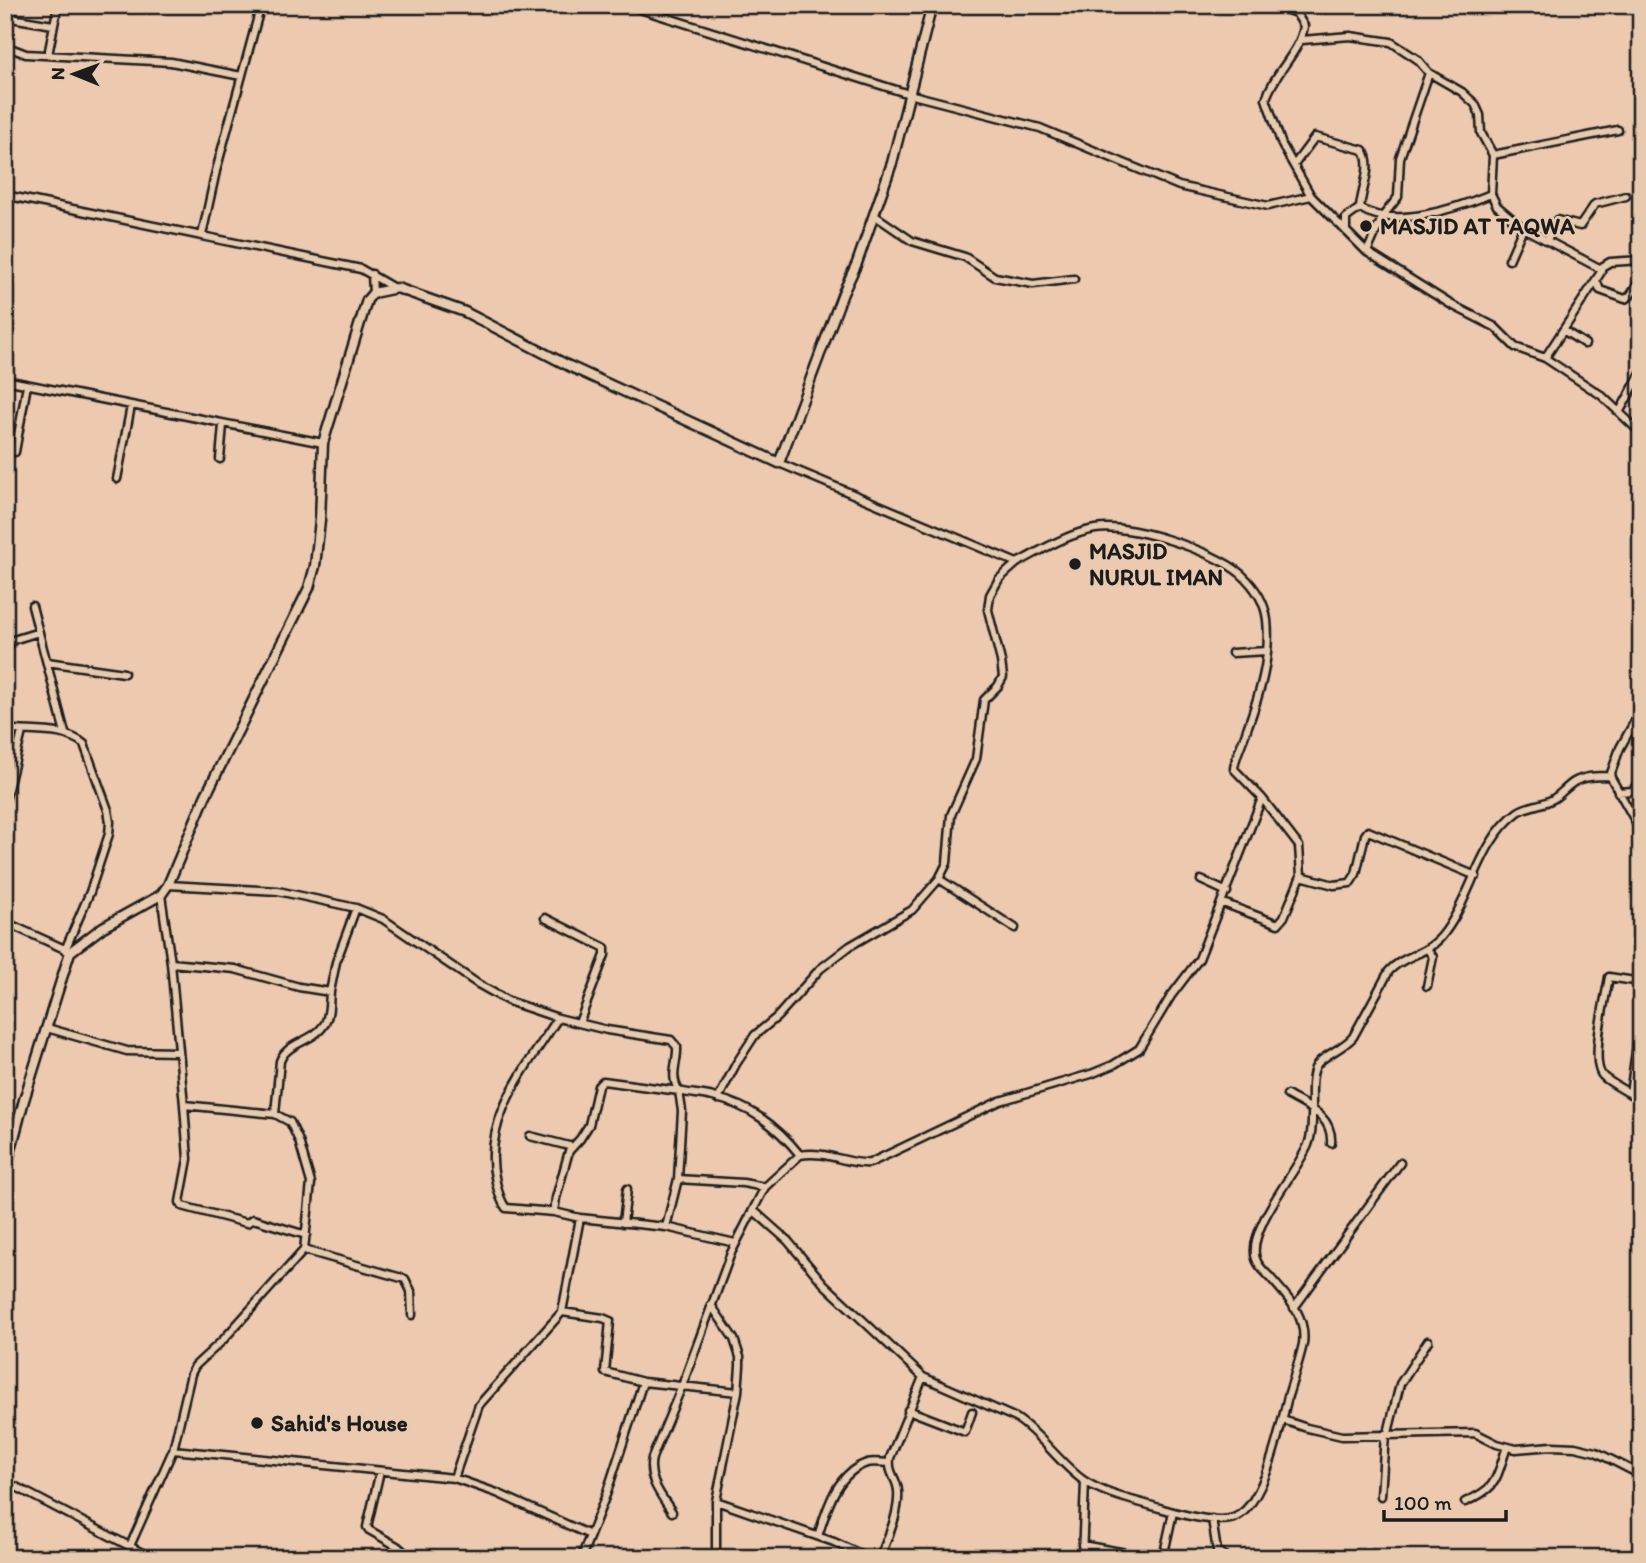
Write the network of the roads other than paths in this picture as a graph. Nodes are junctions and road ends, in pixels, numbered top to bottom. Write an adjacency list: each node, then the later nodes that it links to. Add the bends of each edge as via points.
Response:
1 (58, 5): 7 (street)
2 (261, 5): 12 (street)
3 (627, 5): 13 (street)
4 (932, 5): 13 (street)
5 (1274, 5): 8 (street, via 1300,16)
6 (5, 17): 7 (street)
7 (53, 25): 10 (street)
8 (1302, 40): 11 (street, via 1350,36 1391,42); 16 (street, via 1275,77 1266,99 1275,130)
9 (5, 46): 10 (street, via 26,54)
10 (48, 55): 12 (street, via 171,62)
11 (1429, 73): 15 (street, via 1475,104 1481,133); 23 (street, via 1401,158 1398,197)
12 (241, 76): 26 (street)
13 (909, 94): 20 (street, via 1040,128 1179,186 1268,206); 22 (street)
14 (1618, 130): 15 (street)
15 (1493, 155): 17 (street)
16 (1294, 165): 20 (street); 21 (street, via 1315,137 1363,150 1367,167)
17 (1491, 194): 23 (street, via 1434,215); 24 (street, via 1496,206)
18 (5, 195): 26 (street)
19 (1626, 196): 27 (street, via 1595,204 1580,226 1557,220)
20 (1311, 197): 25 (street)
21 (1360, 208): 23 (street); 25 (street, via 1346,218)
22 (874, 215): 34 (street, via 912,241 965,257 995,277 1034,284); 51 (street)
23 (1383, 216): 28 (street)
24 (1523, 228): 27 (street); 29 (street)
25 (1346, 230): 28 (street)
26 (202, 235): 32 (street)
27 (1547, 240): 31 (street)
28 (1367, 252): 40 (street, via 1495,327 1515,347)
29 (1509, 260)
30 (1641, 260): 31 (street, via 1609,262)
31 (1600, 268): 35 (street)
32 (372, 274): 36 (street); 37 (street)
33 (1641, 278): 35 (street, via 1625,299 1600,290)
34 (1074, 279)
35 (1596, 280): 38 (street)
36 (394, 288): 37 (street); 51 (street, via 465,312 569,366)
37 (373, 293): 48 (street, via 363,310)
38 (1563, 330): 39 (street); 40 (street)
39 (1585, 344)
40 (1545, 358): 45 (street)
41 (1641, 373): 45 (street)
42 (5, 380): 43 (street)
43 (27, 384): 44 (street); 49 (street)
44 (131, 406): 46 (street); 52 (street)
45 (1620, 411): 47 (street)
46 (223, 425): 48 (street); 50 (street)
47 (1640, 429)
48 (323, 443): 76 (street, via 320,520 309,588 205,797)
49 (15, 453)
50 (220, 459)
51 (779, 463): 53 (street)
52 (117, 479)
53 (1017, 563): 57 (street, via 1052,544 1096,529 1127,529 1162,538 1227,564 1250,583 1264,607); 74 (street, via 992,587 988,602 1003,677 984,700 976,760 951,816 947,863)
54 (32, 607): 55 (street)
55 (39, 632): 56 (street, via 13,640); 59 (street)
56 (5, 651)
57 (1267, 651): 58 (street); 69 (street, via 1262,688 1234,766 1236,774)
58 (1232, 653)
59 (47, 662): 60 (street); 65 (street)
60 (124, 673)
61 (5, 677): 63 (street)
62 (1641, 710): 66 (street)
63 (7, 729): 64 (street)
64 (22, 732): 65 (street); 70 (street)
65 (65, 733): 85 (street, via 84,744 110,822)
66 (1610, 776): 68 (street); 73 (street, via 1575,781 1549,802 1521,810 1490,842)
67 (1641, 776): 68 (street, via 1633,791)
68 (1618, 792): 71 (street)
69 (1262, 798): 72 (street, via 1299,846); 77 (street)
70 (5, 801)
71 (1641, 831)
72 (1301, 876): 73 (street, via 1334,885 1350,883 1368,831); 79 (street, via 1278,924)
73 (1476, 876): 84 (street, via 1445,932)
74 (939, 879): 83 (street); 98 (street, via 912,910 850,946 820,970 755,1035)
75 (1201, 880): 77 (street)
76 (168, 885): 78 (street); 80 (street, via 278,891)
77 (1227, 892): 79 (street)
78 (161, 895): 85 (street); 86 (street)
79 (1223, 903): 106 (street, via 1199,958 1139,1049 1113,1065 1000,1101 870,1163 831,1155)
80 (356, 908): 89 (street); 91 (street, via 383,919 495,994)
81 (545, 918): 92 (street, via 605,948)
82 (5, 922): 85 (street)
83 (1015, 928)
84 (1428, 950): 88 (street, via 1433,957); 101 (street, via 1395,964 1353,1037 1316,1064)
85 (68, 951): 93 (street)
86 (172, 963): 89 (street, via 235,970); 94 (street)
87 (1641, 982): 96 (street, via 1609,977 1598,1048 1602,1076)
88 (1427, 986)
89 (330, 992): 102 (street, via 325,1024 283,1054)
90 (1641, 1016): 96 (street)
91 (558, 1018): 92 (street); 113 (street, via 501,1114 491,1164 506,1208)
92 (579, 1023): 95 (street, via 671,1040 677,1047 673,1076)
93 (47, 1028): 94 (street, via 127,1051); 108 (street)
94 (178, 1052): 100 (street)
95 (679, 1091): 98 (street); 105 (street, via 600,1083 589,1125); 109 (street)
96 (1630, 1094): 99 (street)
97 (1287, 1095): 101 (street)
98 (718, 1098): 106 (street, via 769,1123)
99 (1641, 1100)
100 (184, 1105): 102 (street); 117 (street, via 188,1158 182,1206 247,1223 253,1219)
101 (1313, 1109): 104 (street, via 1330,1127); 121 (street, via 1309,1143 1270,1207 1255,1243 1259,1265)
102 (275, 1114): 117 (street, via 290,1122 308,1166 312,1193)
103 (530, 1136): 105 (street)
104 (1331, 1143)
105 (573, 1147): 113 (street)
106 (800, 1155): 110 (street)
107 (1400, 1163): 121 (street)
108 (5, 1172)
109 (678, 1179): 110 (street); 116 (street)
110 (765, 1187): 112 (street)
111 (627, 1189): 115 (street)
112 (753, 1210): 118 (street); 125 (street)
113 (554, 1212): 114 (street)
114 (580, 1218): 115 (street); 122 (street)
115 (623, 1223): 116 (street)
116 (666, 1227): 118 (street)
117 (306, 1236): 119 (street)
118 (735, 1243): 120 (street)
119 (304, 1251): 123 (street, via 405,1279 411,1291); 134 (street, via 195,1366)
120 (711, 1305): 127 (street); 128 (street, via 734,1339 740,1357)
121 (1294, 1308): 131 (street, via 1301,1315 1305,1334)
122 (562, 1312): 126 (street, via 610,1321 605,1371); 138 (street, via 479,1405)
123 (412, 1315)
124 (1428, 1341): 132 (street, via 1400,1384)
125 (923, 1377): 129 (street); 140 (street, via 1016,1418)
126 (643, 1382): 127 (street); 147 (street)
127 (682, 1386): 128 (street); 144 (street, via 650,1464 655,1486)
128 (737, 1392): 142 (street)
129 (908, 1410): 130 (street, via 965,1432); 135 (street)
130 (972, 1412)
131 (1283, 1420): 132 (street, via 1342,1436); 146 (street, via 1271,1462 1252,1499 1237,1517)
132 (1386, 1434): 133 (street, via 1475,1433); 141 (street)
133 (1507, 1447): 137 (street, via 1585,1449); 143 (street, via 1490,1489)
134 (173, 1450): 136 (street); 150 (street)
135 (889, 1463): 148 (street, via 868,1462 848,1474 830,1502); 156 (street, via 899,1493)
136 (380, 1471): 138 (street); 152 (street, via 367,1527)
137 (1641, 1475)
138 (454, 1478): 147 (street)
139 (5, 1481): 150 (street)
140 (1085, 1482): 145 (street); 149 (street)
141 (1381, 1496)
142 (716, 1501): 148 (street); 154 (street)
143 (1465, 1502)
144 (672, 1512)
145 (1173, 1512): 146 (street); 159 (street)
146 (1212, 1519): 160 (street, via 1217,1551)
147 (590, 1535): 153 (street)
148 (818, 1536): 155 (street)
149 (1082, 1545): 157 (street); 158 (street)
150 (130, 1546): 151 (street)
151 (152, 1558)
152 (411, 1558)
153 (581, 1558)
154 (716, 1558)
155 (869, 1558)
156 (880, 1558)
157 (1082, 1558)
158 (1153, 1558)
159 (1163, 1558)
160 (1228, 1558)

